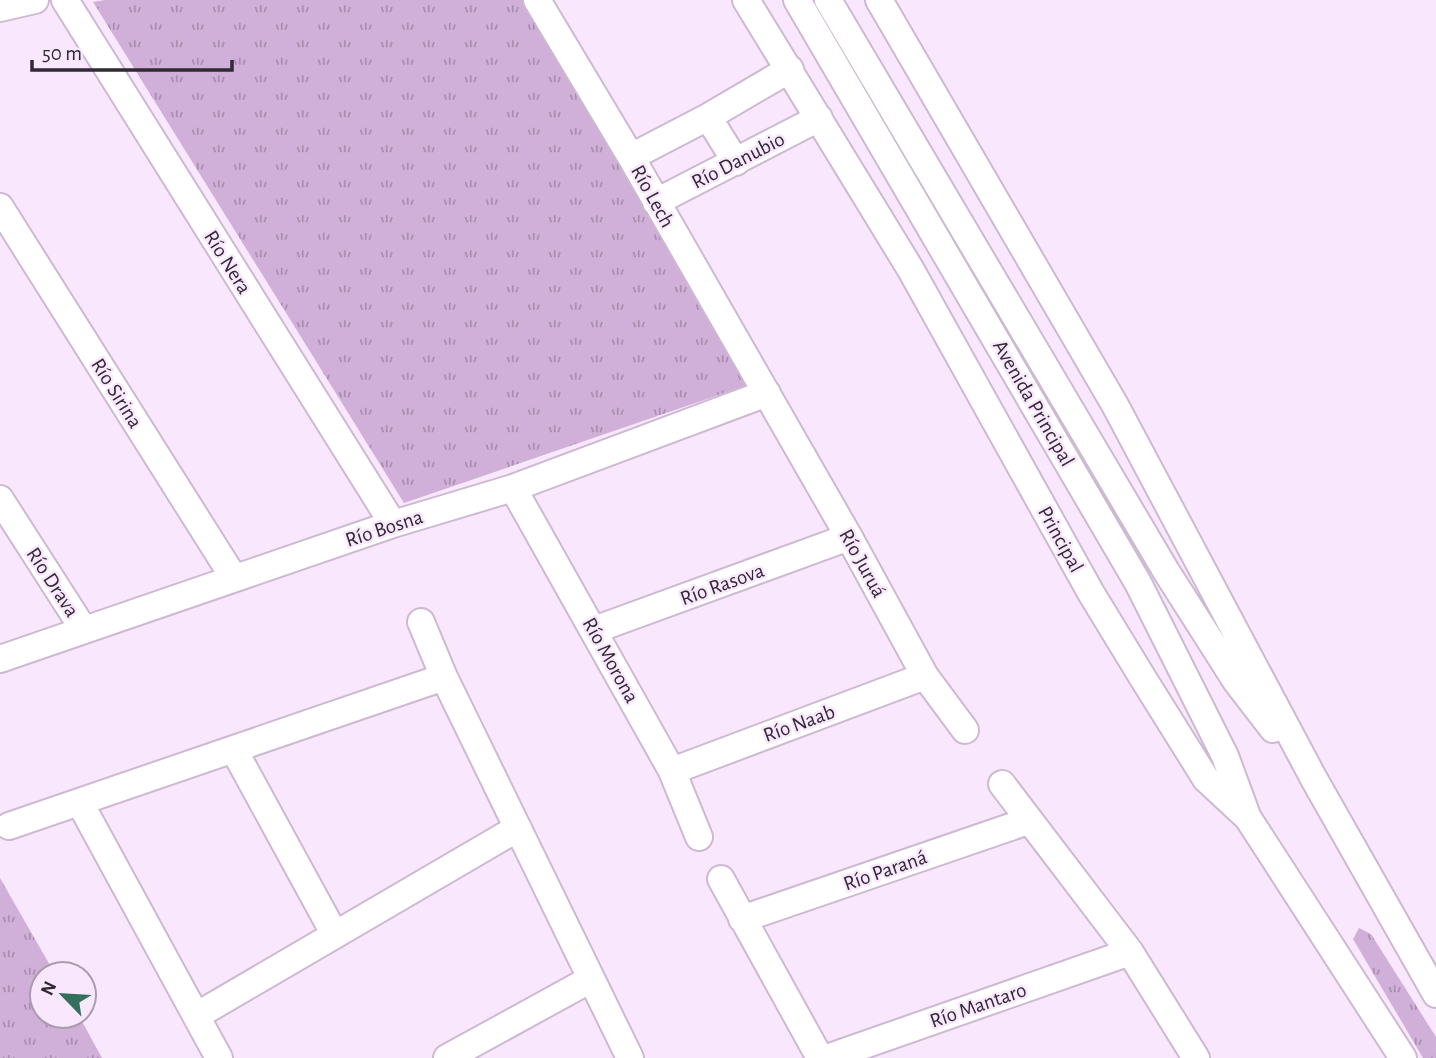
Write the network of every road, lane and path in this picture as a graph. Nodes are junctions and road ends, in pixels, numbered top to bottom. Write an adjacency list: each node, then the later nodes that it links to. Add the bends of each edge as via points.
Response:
1 (35, 0): 8 (street)
2 (65, 0): 19 (street, Río Nera)
3 (537, 0): 12 (street, Río Lech)
4 (747, 0): 9 (street, Principal)
5 (797, 0): 34 (street, Avenida Principal, via 1138,583 1224,756)
6 (828, 0): 31 (street, Avenida Principal, via 1166,570 1236,681)
7 (879, 0): 31 (street, via 1115,405)
8 (0, 8)
9 (790, 69): 10 (street); 11 (street, Principal)
10 (708, 117): 12 (street); 13 (street)
11 (819, 118): 13 (street, Río Danubio); 34 (street, Principal, via 911,270 1141,675 1206,779)
12 (631, 158): 14 (street, Río Lech)
13 (736, 163): 14 (street, Río Danubio)
14 (656, 202): 16 (street, Río Lech)
15 (0, 207): 21 (street, Río Sirina)
16 (767, 393): 17 (street, Río Bosna); 20 (street, Río Juruá)
17 (513, 488): 19 (street, Río Bosna); 24 (street, Río Morona)
18 (0, 499): 23 (street, Río Drava)
19 (393, 524): 21 (street, Río Bosna)
20 (849, 537): 24 (street, Río Rasova); 26 (street, Río Juruá)
21 (234, 578): 23 (street, Río Bosna)
22 (421, 622): 27 (street)
23 (84, 630): 25 (street, Río Bosna)
24 (594, 630): 30 (street, Río Morona)
25 (0, 659)
26 (925, 676): 28 (street, Río Juruá); 30 (street, Río Naab)
27 (444, 677): 29 (street); 37 (street)
28 (965, 730)
29 (234, 750): 33 (street); 41 (street)
30 (672, 771): 38 (street, Río Morona)
31 (1314, 779): 44 (street)
32 (1002, 785): 35 (street)
33 (80, 803): 36 (street); 45 (street)
34 (1248, 818): 52 (street, Principal)
35 (1028, 821): 40 (street, Río Paraná); 42 (street)
36 (9, 827)
37 (518, 828): 41 (street); 43 (street)
38 (699, 837)
39 (721, 879): 40 (street)
40 (742, 919): 49 (street)
41 (335, 935): 45 (street)
42 (1129, 952): 50 (street, Río Mantaro); 51 (street)
43 (592, 979): 47 (street); 48 (street)
44 (1436, 993)
45 (196, 1016): 46 (street)
46 (219, 1058)
47 (447, 1058)
48 (630, 1058)
49 (820, 1058)
50 (827, 1058)
51 (1196, 1058)
52 (1403, 1058)

